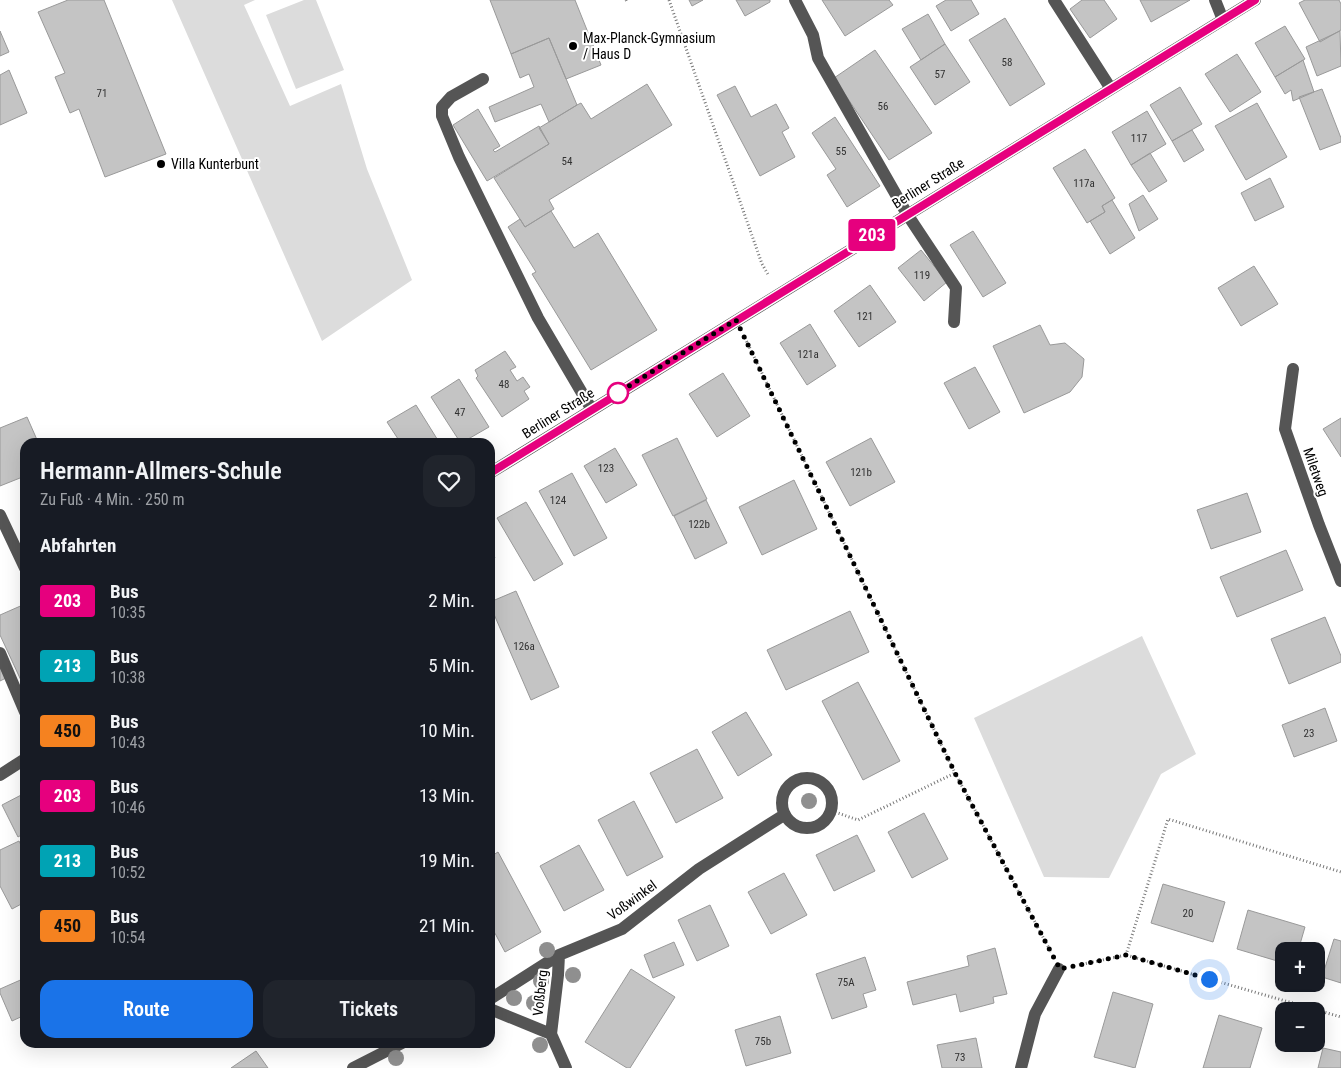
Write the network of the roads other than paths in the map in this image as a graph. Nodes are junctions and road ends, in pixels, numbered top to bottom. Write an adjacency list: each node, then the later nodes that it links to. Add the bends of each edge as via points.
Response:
1 (795, 0): 8 (street, via 813,35 818,58)
2 (1054, 0): 7 (street)
3 (1215, 0): 5 (street)
4 (1255, 0): 5 (street, Berliner Straße)
5 (1223, 20): 7 (street, Berliner Straße)
6 (483, 79): 11 (street, via 451,97 442,107 442,116 458,157 538,318)
7 (1111, 88): 8 (street, Berliner Straße)
8 (907, 214): 9 (street, via 956,288); 11 (street, Berliner Straße)
9 (954, 322)
10 (1293, 369): 15 (street, Miletweg, via 1285,430)
11 (592, 410): 12 (street, Berliner Straße)
12 (495, 470)
13 (0, 515): 14 (street)
14 (20, 557)
15 (1341, 581)
16 (0, 653): 17 (street)
17 (20, 700)
18 (20, 762): 19 (street)
19 (0, 775)
20 (784, 815): 20 (street, via 796,826 813,828 827,820 832,811 831,792 817,779 800,778 786,787 781,801); 21 (street, Voßwinkel, via 699,868 622,929)
21 (559, 956): 23 (street, Voßwinkel); 25 (street, Voßberg)
22 (1060, 969): 29 (street, via 1035,1014)
23 (495, 995)
24 (495, 1011): 25 (street, Voßberg)
25 (551, 1034): 28 (street, Voßberg)
26 (392, 1048): 27 (street)
27 (353, 1068)
28 (566, 1068)
29 (1021, 1068)

